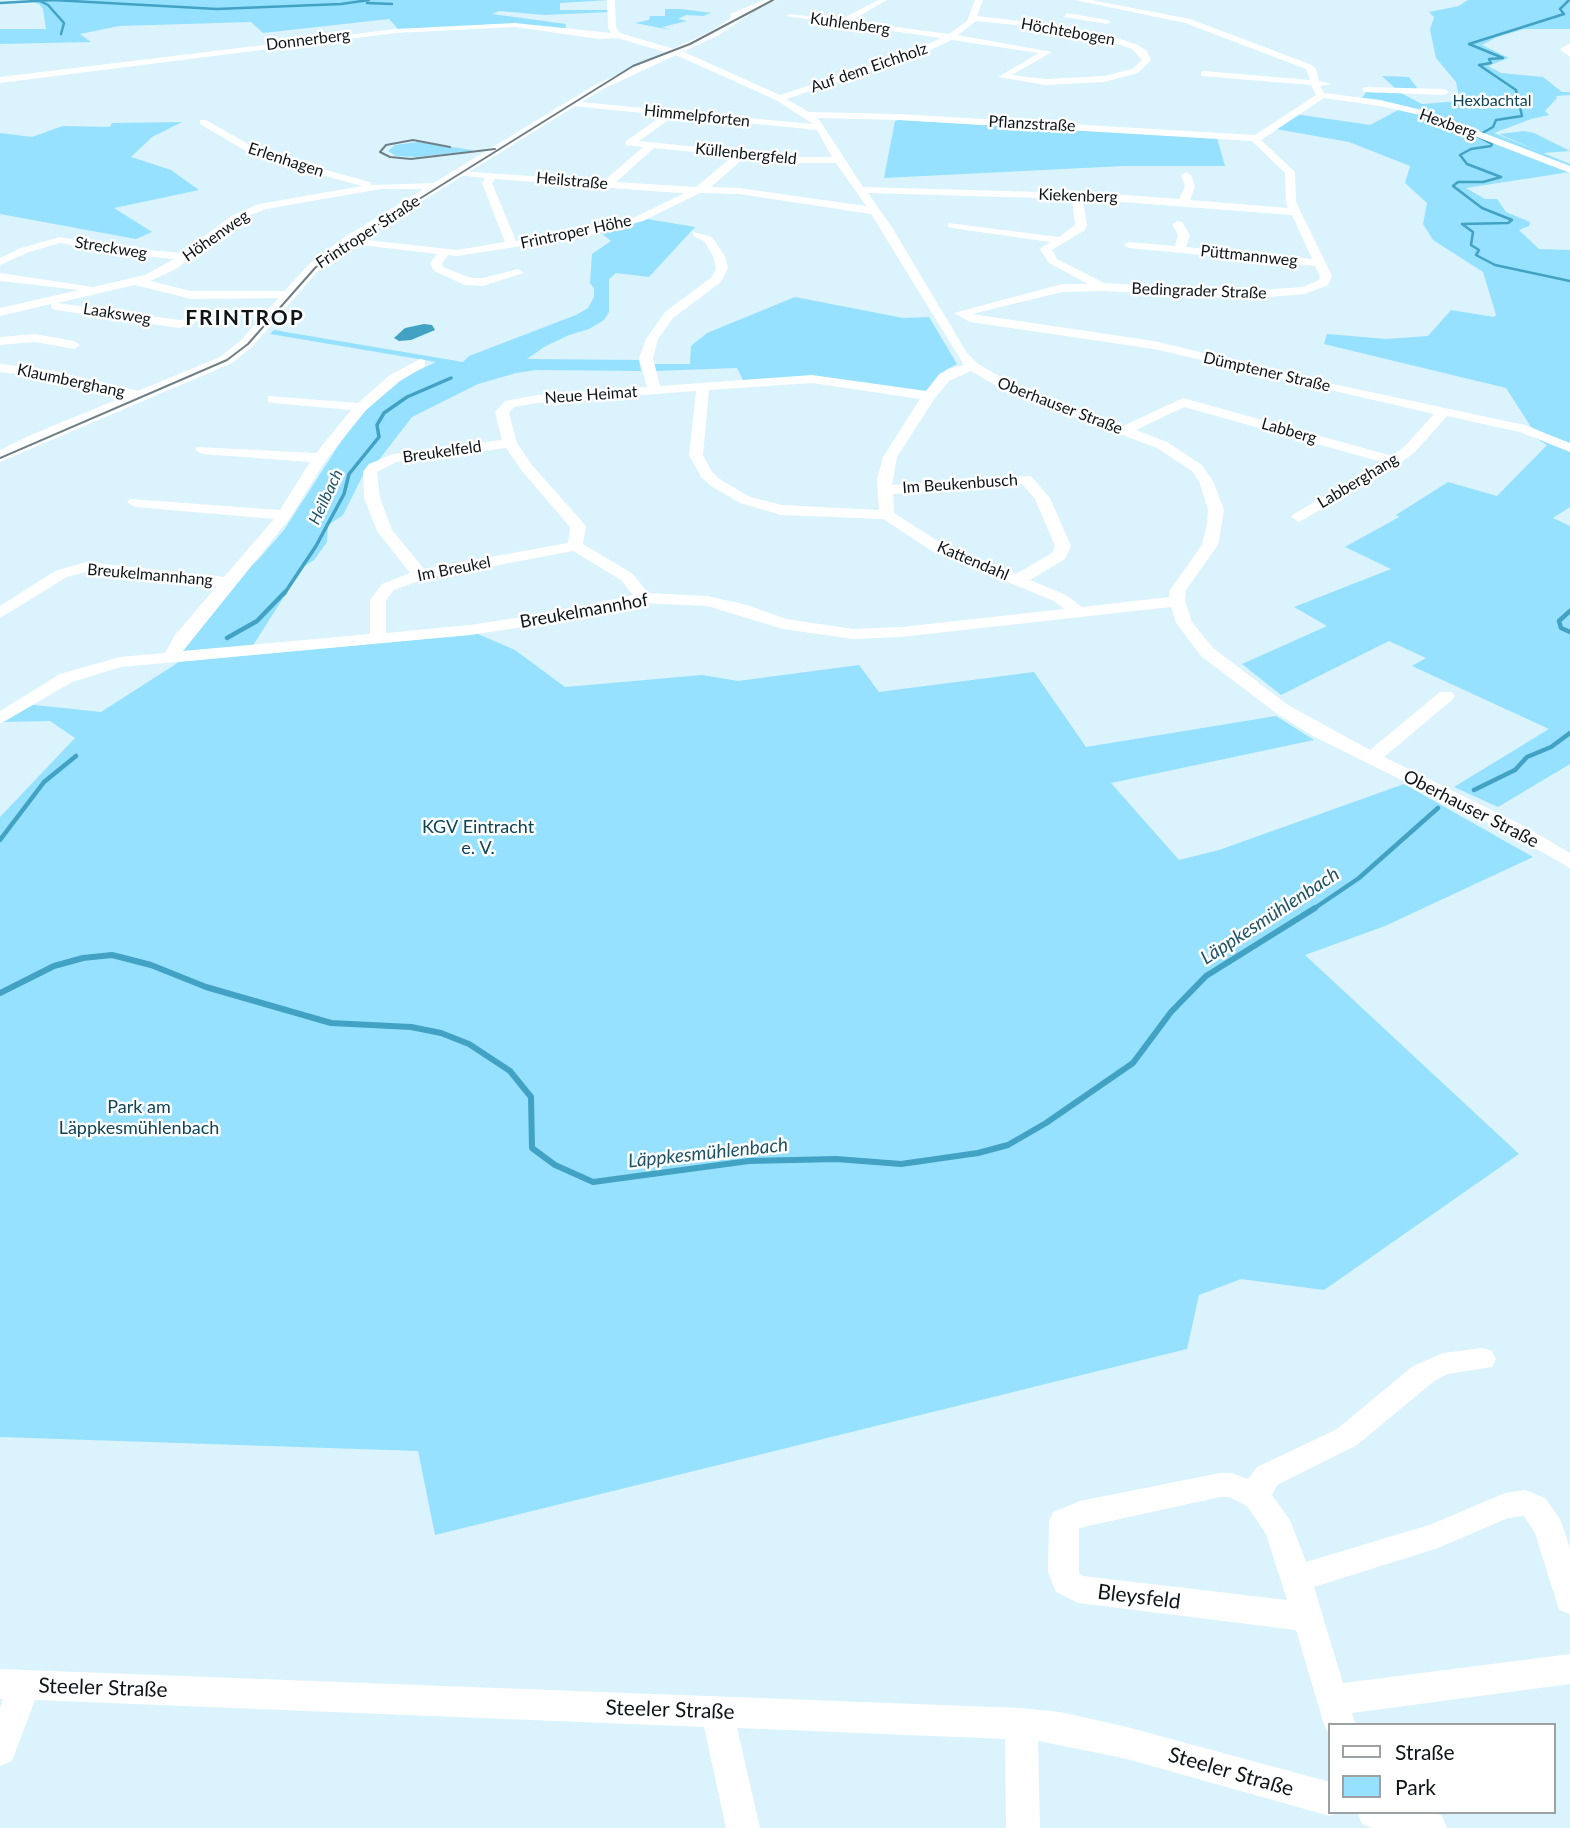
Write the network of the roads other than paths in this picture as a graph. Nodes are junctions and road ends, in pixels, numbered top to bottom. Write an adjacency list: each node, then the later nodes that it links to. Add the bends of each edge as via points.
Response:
1 (611, 0): 12 (street, via 612,28)
2 (772, 0): 16 (main road, Frintroper Straße, via 715,33)
3 (883, 0): 11 (street)
4 (1079, 0): 23 (street, via 1198,24 1311,68)
5 (978, 3): 6 (street); 9 (street)
6 (993, 8)
7 (1058, 14): 10 (street)
8 (790, 16): 11 (street, Kuhlenberg)
9 (974, 18): 13 (street, Auf dem Eichholz); 21 (street, Höchtebogen, via 1105,37 1135,47 1146,57 1135,71)
10 (1107, 22)
11 (841, 23): 13 (street, Kuhlenberg)
12 (617, 35): 14 (street, Donnerberg); 22 (street, Donnerberg, via 515,25 396,30)
13 (951, 37): 20 (street, Kuhlenberg, via 1048,52); 30 (street, Auf dem Eichholz, via 912,55)
14 (639, 43): 16 (street, Oberhauser Straße); 18 (street, via 648,50)
15 (1570, 46): 17 (street, via 1564,48)
16 (670, 50): 18 (main road, Frintroper Straße); 25 (main road, Frintroper Straße); 30 (street, Oberhauser Straße)
17 (1570, 54)
18 (645, 57): 25 (main road, Frintroper Straße)
19 (1204, 74): 23 (street)
20 (1002, 77): 21 (street, Höchtebogen, via 1051,82)
21 (1104, 79): 26 (street)
22 (0, 80)
23 (1316, 82): 24 (street); 29 (street)
24 (1337, 86)
25 (597, 88): 31 (main road, Frintroper Straße)
26 (1121, 88)
27 (1349, 88): 28 (street)
28 (1444, 92)
29 (1322, 95): 37 (street); 42 (street, Hexberg, via 1405,108)
30 (779, 98): 33 (street, Oberhauser Straße)
31 (573, 103): 32 (street, Himmelpforten); 43 (main road, Frintroper Straße)
32 (672, 113): 34 (street, Himmelpforten); 38 (street, via 631,143)
33 (809, 115): 36 (street, Oberhauser Straße); 37 (street, Pflanzstraße)
34 (724, 118): 36 (street, Himmelpforten); 39 (street)
35 (203, 122): 48 (street, Erlenhagen, via 260,155)
36 (821, 128): 41 (street, Oberhauser Straße)
37 (1255, 138): 54 (street, via 1290,172 1290,202)
38 (652, 145): 39 (street, Küllenbergfeld); 46 (street)
39 (685, 149): 40 (street, Küllenbergfeld)
40 (742, 155): 41 (street, Küllenbergfeld); 49 (street, Frintroper Höhe)
41 (839, 160): 50 (street, Oberhauser Straße)
42 (1570, 170)
43 (461, 173): 44 (street, Heilstraße); 47 (main road, Frintroper Straße)
44 (493, 175): 46 (street, Heilstraße); 60 (street, via 487,183)
45 (1186, 175): 52 (street, via 1190,186)
46 (609, 182): 49 (street, Heilstraße)
47 (438, 186): 48 (street, Höhenweg); 59 (main road, Frintroper Straße)
48 (375, 187): 64 (street, Höhenweg, via 251,210)
49 (701, 189): 53 (street, Heilstraße); 60 (street, Frintroper Höhe, via 628,222)
50 (860, 190): 51 (street, Kiekenberg); 53 (street, Oberhauser Straße)
51 (1077, 196): 52 (street, Kiekenberg); 58 (street, via 1079,230)
52 (1183, 203): 54 (street, Kiekenberg)
53 (875, 211): 76 (street, Oberhauser Straße)
54 (1296, 212): 66 (street)
55 (1178, 224): 62 (street, Püttmannweg, via 1184,235)
56 (952, 225): 58 (street)
57 (697, 234): 84 (street, via 708,239 722,268 717,279 669,314 652,339 646,358)
58 (1059, 240): 70 (street, via 1046,249 1053,261)
59 (348, 242): 63 (street, Frintroper Höhe); 72 (main road, Frintroper Straße, via 322,260)
60 (512, 245): 63 (street, Frintroper Höhe)
61 (1129, 245): 62 (street, Püttmannweg)
62 (1178, 250): 66 (street, Püttmannweg)
63 (445, 253): 67 (street, Frintroper Höhe, via 436,263 438,269 468,282)
64 (185, 257): 65 (street, Streckweg, via 60,240); 69 (street, Höhenweg)
65 (0, 262)
66 (1319, 263): 70 (street, Bedingrader Straße, via 1324,282 1294,291 1245,295)
67 (518, 273)
68 (0, 277): 71 (street)
69 (139, 282): 71 (street, Höhenweg); 72 (street, via 191,295)
70 (1103, 287): 75 (street, Bedingrader Straße, via 1047,290)
71 (97, 291): 73 (street, Höhenweg)
72 (288, 295): 86 (main road, Frintroper Straße, via 232,356)
73 (44, 303): 74 (street, Höhenweg); 77 (street, Laaksweg)
74 (0, 312)
75 (960, 313): 76 (street, Bedingrader Straße); 91 (street, Dümptener Straße, via 974,319 1154,345)
76 (938, 314): 81 (street, Oberhauser Straße)
77 (189, 323)
78 (0, 341): 79 (street, via 35,338)
79 (74, 345)
80 (420, 362): 90 (street)
81 (973, 367): 87 (street, via 948,374); 92 (street, Oberhauser Straße, via 1010,388)
82 (0, 368): 86 (street, Klaumberghang, via 50,374)
83 (703, 387): 84 (street, Neue Heimat); 87 (street, Neue Heimat, via 812,379); 102 (street, via 696,455 706,474 729,491 781,510)
84 (654, 390): 93 (street, Neue Heimat, via 510,404 502,412)
85 (1200, 391): 89 (street)
86 (142, 396): 96 (main road, Frintroper Straße)
87 (929, 396): 99 (street, via 890,457)
88 (273, 399): 90 (street)
89 (1183, 402): 92 (street); 98 (street, Labberg)
90 (360, 407): 97 (street)
91 (1444, 411): 94 (street, Dümptener Straße, via 1524,429); 98 (street, Labberghang)
92 (1125, 430): 109 (street, Oberhauser Straße, via 1162,445 1198,468 1216,510 1210,545 1178,590)
93 (510, 443): 104 (street, Neue Heimat, via 578,526); 105 (street, Breukelfeld, via 393,458 370,471 372,498 385,531)
94 (1570, 448)
95 (202, 450): 97 (street)
96 (0, 457)
97 (320, 458): 101 (street)
98 (1394, 461): 103 (street, Labberghang)
99 (884, 489): 102 (street); 106 (street, Im Beukenbusch, via 1026,479 1042,498 1063,546 1059,556)
100 (135, 502): 101 (street)
101 (285, 515): 107 (street)
102 (887, 515): 106 (street, Kattendahl, via 938,548)
103 (1299, 517)
104 (575, 546): 105 (street, Im Breukel); 108 (street, via 627,577)
105 (420, 575): 112 (street, Im Breukel, via 381,593)
106 (1018, 580): 110 (street, Kattendahl, via 1060,598)
107 (227, 582): 111 (street, Breukelmannhang, via 86,567 61,574); 113 (street)
108 (643, 598): 110 (street, Breukelmannhof, via 707,601 783,624 853,634); 112 (street, Breukelmannhof, via 516,624)
109 (1177, 601): 110 (street, Breukelmannhof); 116 (street, Oberhauser Straße, via 1184,623 1207,652 1285,712)
110 (1077, 611)
111 (0, 613)
112 (378, 638): 113 (street, Breukelmannhof)
113 (171, 657): 115 (street, Breukelmannhof, via 84,671)
114 (1446, 696): 116 (street)
115 (0, 719)
116 (1371, 758): 117 (street, Oberhauser Straße, via 1507,824)
117 (1570, 862)
118 (1482, 1359): 119 (street, via 1443,1364 1423,1374 1347,1437 1267,1476)
119 (1257, 1497): 120 (street, via 1274,1520); 122 (street, Bleysfeld, via 1220,1485 1068,1517 1064,1577 1078,1589)
120 (1296, 1579): 121 (street, via 1525,1503 1535,1507 1549,1528); 122 (street)
121 (1570, 1600)
122 (1307, 1617): 126 (street)
123 (1570, 1669): 126 (street)
124 (12, 1684): 125 (street, Steeler Straße); 128 (street)
125 (721, 1712): 127 (street, Steeler Straße); 131 (street, via 720,1734)
126 (1336, 1713)
127 (1021, 1724): 129 (street, Steeler Straße, via 1123,1742); 132 (street)
128 (0, 1750)
129 (1328, 1798)
130 (1381, 1814): 133 (street)
131 (743, 1828)
132 (1023, 1828)
133 (1430, 1828)

